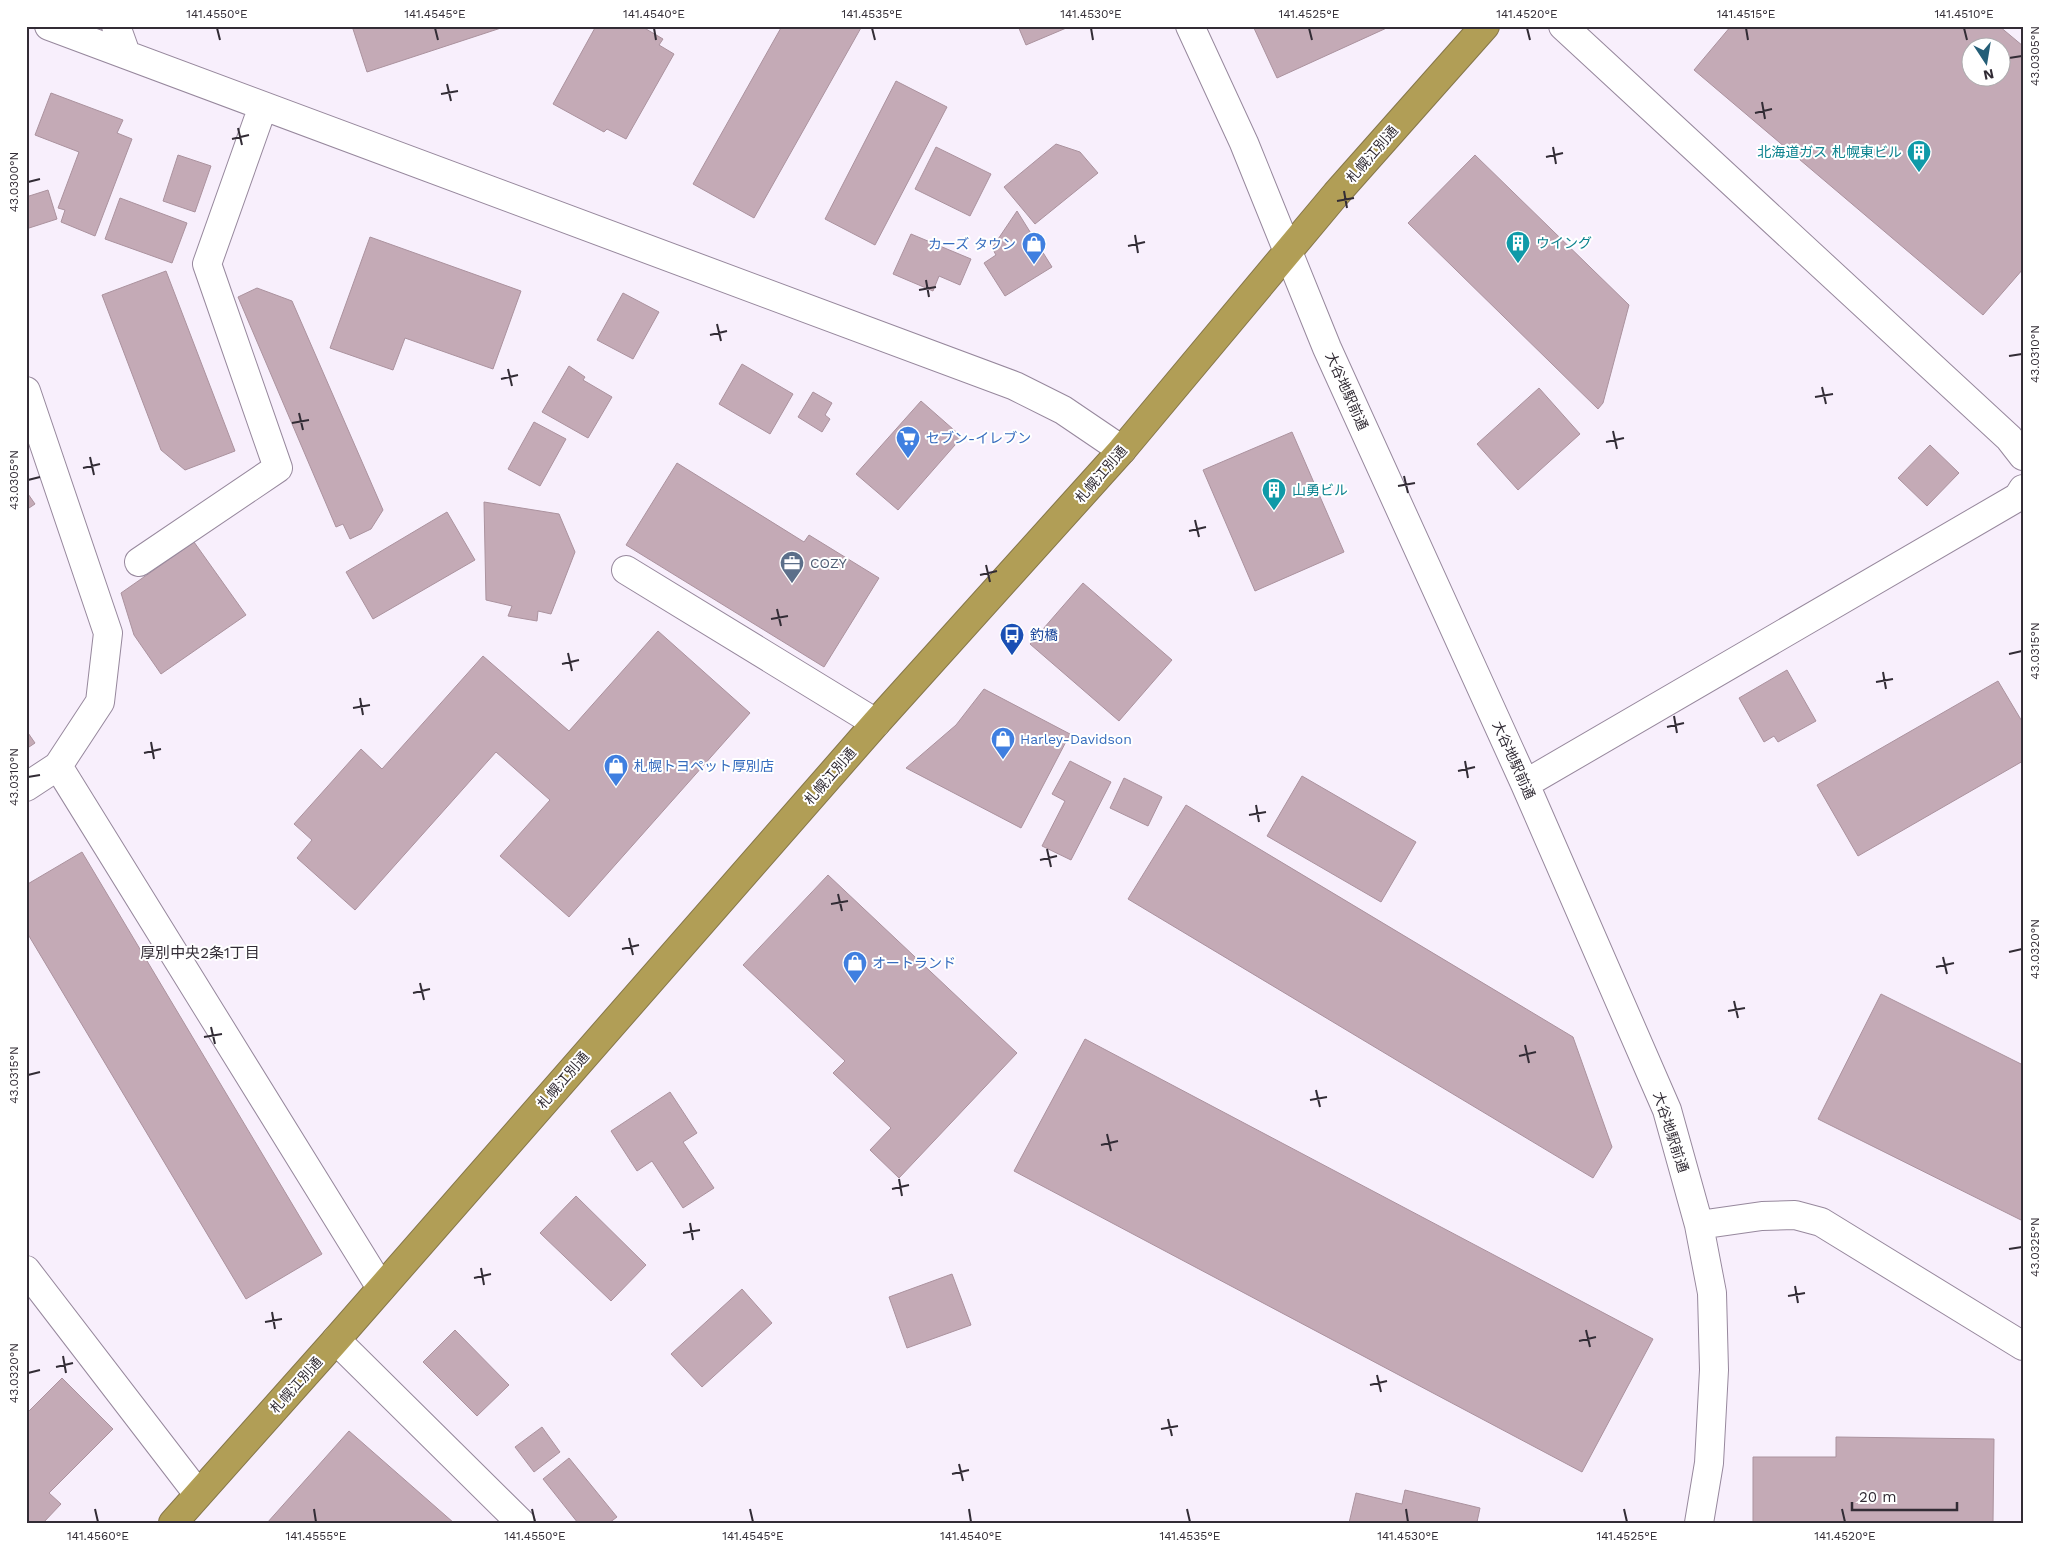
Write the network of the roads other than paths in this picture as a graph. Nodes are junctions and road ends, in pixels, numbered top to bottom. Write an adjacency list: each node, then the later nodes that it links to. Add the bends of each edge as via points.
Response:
1 (48, 26): 6 (street)
2 (116, 26): 6 (street)
3 (1190, 26): 8 (street, 大谷地駅前通)
4 (1485, 26): 8 (highway, 札幌江別通)
5 (1563, 26): 11 (street, via 2009,438)
6 (126, 54): 7 (street)
7 (263, 106): 10 (street, via 1015,386 1063,410); 13 (street, via 208,264 278,468)
8 (1289, 251): 10 (highway, 札幌江別通); 17 (street, 大谷地駅前通, via 1327,348)
9 (26, 391): 16 (street, via 108,633 100,702)
10 (1122, 450): 15 (highway, 札幌江別通)
11 (2023, 456)
12 (2023, 489): 17 (street, via 2018,497)
13 (139, 562)
14 (626, 570): 15 (street)
15 (876, 723): 21 (highway, 札幌江別通)
16 (58, 766): 18 (street); 21 (street)
17 (1525, 784): 19 (street, 大谷地駅前通, via 1667,1110)
18 (26, 787)
19 (1699, 1225): 23 (street, via 1796,1215 1821,1222); 27 (street, 大谷地駅前通, via 1712,1293 1714,1370 1709,1463)
20 (26, 1270): 24 (street)
21 (382, 1288): 22 (highway, 札幌江別通)
22 (336, 1340): 24 (highway, 札幌江別通); 26 (street)
23 (2023, 1346)
24 (198, 1494): 25 (highway, 札幌江別通)
25 (172, 1523)
26 (521, 1523)
27 (1699, 1523)

